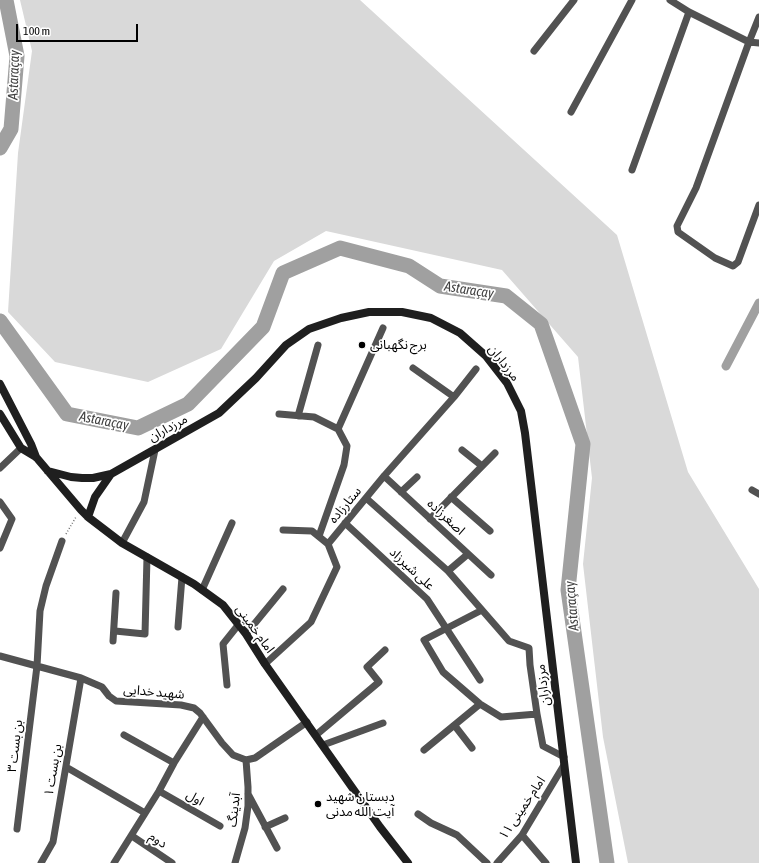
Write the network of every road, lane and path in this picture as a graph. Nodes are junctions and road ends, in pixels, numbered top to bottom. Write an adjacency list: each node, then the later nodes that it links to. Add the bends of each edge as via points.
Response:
1 (574, 0): 8 (street)
2 (632, 0): 9 (street)
3 (670, 0): 4 (street)
4 (689, 12): 6 (street); 10 (street)
5 (759, 17): 6 (street)
6 (749, 42): 7 (street); 11 (street, via 696,188 677,226 678,232 716,258 733,266 738,262)
7 (759, 43)
8 (534, 51)
9 (570, 112)
10 (632, 170)
11 (759, 205)
12 (383, 328): 21 (street)
13 (318, 345): 20 (street)
14 (413, 368): 17 (street)
15 (476, 369): 17 (street, ستارزاده)
16 (0, 384): 26 (street, امام خمینی)
17 (454, 397): 31 (street, ستارزاده)
18 (0, 414): 22 (street, امام خمینی)
19 (279, 414): 20 (street)
20 (298, 416): 21 (street, via 314,417)
21 (338, 429): 44 (street, via 347,446 344,465)
22 (21, 448): 26 (street, امام خمینی); 28 (street)
23 (155, 450): 30 (street, مرزداران); 46 (street, via 144,502); 83 (street, مرزداران, via 219,413 286,345 309,330 341,318 369,312 402,312 430,318 460,333 486,356 507,383 520,411 525,433)
24 (462, 450): 27 (street)
25 (495, 453): 27 (street)
26 (36, 457): 29 (street, امام خمینی)
27 (482, 466): 34 (street)
28 (0, 468)
29 (48, 471): 30 (street, مرزداران, via 71,478 93,478); 37 (street, امام خمینی)
30 (111, 474): 38 (street, مرزداران, via 96,497)
31 (384, 476): 33 (street, اصغرزاده); 35 (street, ستارزاده)
32 (417, 477): 33 (street)
33 (401, 492): 39 (street, اصغرزاده)
34 (451, 497): 39 (street); 43 (street)
35 (366, 498): 41 (street, ستارزاده); 51 (street)
36 (0, 502): 48 (street, via 12,519)
37 (81, 510): 38 (street, امام خمینی); 45 (path)
38 (88, 517): 46 (street, امام خمینی)
39 (430, 519): 49 (street, اصغرزاده)
40 (232, 523): 55 (street)
41 (345, 523): 47 (street, ستارزاده); 60 (street, علی شیرزاد, via 427,598)
42 (282, 530): 44 (street, via 312,531)
43 (490, 531)
44 (319, 536): 47 (street)
45 (62, 541): 67 (street, بن بست ۳, via 40,611)
46 (122, 543): 50 (street, امام خمینی)
47 (328, 544): 66 (street, via 337,567 311,622)
48 (0, 548)
49 (468, 554): 51 (street); 52 (street, اصغرزاده)
50 (147, 557): 53 (street, امام خمینی); 61 (street, via 145,634)
51 (448, 571): 57 (street)
52 (491, 575)
53 (182, 577): 55 (street, امام خمینی); 59 (street)
54 (284, 589): 62 (street)
55 (202, 590): 58 (street, امام خمینی, via 223,605)
56 (116, 593): 61 (street)
57 (482, 610): 60 (street); 72 (street, via 509,641 529,648)
58 (239, 624): 62 (street, امام خمینی); 70 (street, via 223,644)
59 (178, 627)
60 (447, 629): 69 (street, علی شیرزاد); 71 (street, via 424,640 443,672)
61 (115, 631): 63 (street)
62 (246, 634): 66 (street, امام خمینی)
63 (113, 641)
64 (385, 650): 78 (street, via 367,667 379,682)
65 (0, 656): 67 (street, شهید خدایی)
66 (265, 664): 74 (street, امام خمینی)
67 (37, 666): 68 (street, شهید خدایی); 93 (street, بن بست ۳)
68 (81, 678): 73 (street, شهید خدایی, via 102,687 116,701 181,705 194,708); 85 (street, بن بست ۱)
69 (480, 680)
70 (227, 685)
71 (480, 704): 72 (street, via 501,717); 76 (street)
72 (537, 714): 83 (street, via 543,746)
73 (203, 717): 82 (street, شهید خدایی, via 233,755); 84 (street)
74 (307, 722): 78 (street, امام خمینی); 82 (street, via 255,758)
75 (383, 723): 79 (street)
76 (455, 726): 80 (street); 81 (street)
77 (124, 735): 84 (street)
78 (316, 735): 79 (street, امام خمینی)
79 (323, 745): 101 (street, امام خمینی)
80 (472, 748)
81 (424, 750)
82 (246, 760): 87 (street, آبدینگ)
83 (564, 761): 94 (street, امام خمینی ۱۱); 105 (street, مرزداران)
84 (174, 763): 86 (street)
85 (66, 767): 88 (street); 97 (street, بن بست ۱, via 53,842)
86 (159, 791): 88 (street); 91 (street, اول)
87 (248, 794): 92 (street); 100 (street, آبدینگ, via 245,828)
88 (145, 813): 95 (street)
89 (418, 814): 102 (street, via 430,824 457,835)
90 (285, 818): 92 (street)
91 (220, 826)
92 (265, 827): 96 (street)
93 (18, 829)
94 (522, 835): 103 (street, امام خمینی ۱۱); 104 (street)
95 (132, 836): 98 (street); 99 (street, دوم)
96 (277, 848)
97 (41, 863)
98 (114, 863)
99 (172, 863)
100 (234, 863)
101 (408, 863)
102 (487, 863)
103 (497, 863)
104 (546, 863)
105 (576, 863)

